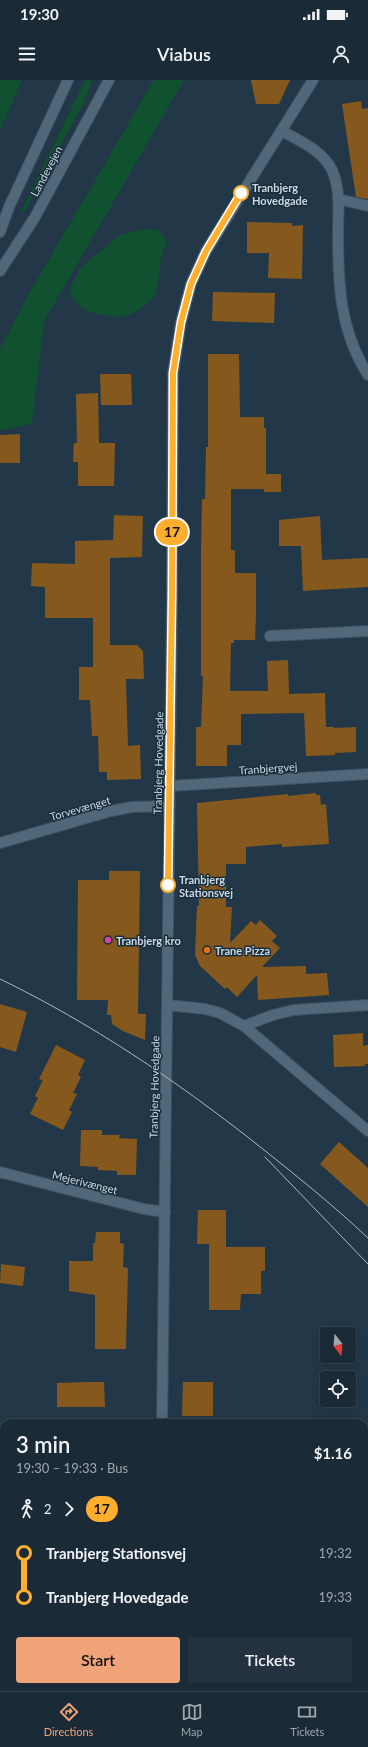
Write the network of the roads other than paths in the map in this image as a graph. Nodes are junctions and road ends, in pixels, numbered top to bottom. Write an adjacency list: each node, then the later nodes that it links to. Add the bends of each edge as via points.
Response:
1 (68, 80): 7 (street, Landevejen)
2 (109, 80): 8 (street, Landevejen, via 34,217)
3 (313, 80): 4 (street, Tranbjerg Hovedgade)
4 (282, 131): 5 (street, via 322,156 332,170); 13 (street, Tranbjerg Hovedgade, via 206,251 191,284 181,322 173,373)
5 (338, 198): 6 (street); 9 (street, via 338,269 342,308 355,353)
6 (368, 206)
7 (0, 232)
8 (0, 271)
9 (368, 375)
10 (368, 631): 11 (street)
11 (270, 636)
12 (368, 774): 13 (street, Tranbjergvej)
13 (170, 786): 14 (street, Tranbjerg Hovedgade)
14 (169, 806): 15 (street, Torvevænget, via 132,807 111,811); 16 (street, Tranbjerg Hovedgade)
15 (0, 843)
16 (168, 1005): 18 (street, via 220,1013); 21 (street, Tranbjerg Hovedgade)
17 (368, 1005): 18 (street, via 293,1010)
18 (244, 1026): 19 (street)
19 (368, 1131)
20 (0, 1172): 21 (street, Mejerivænget, via 144,1209)
21 (165, 1212): 22 (street, Tranbjerg Hovedgade)
22 (162, 1419)

